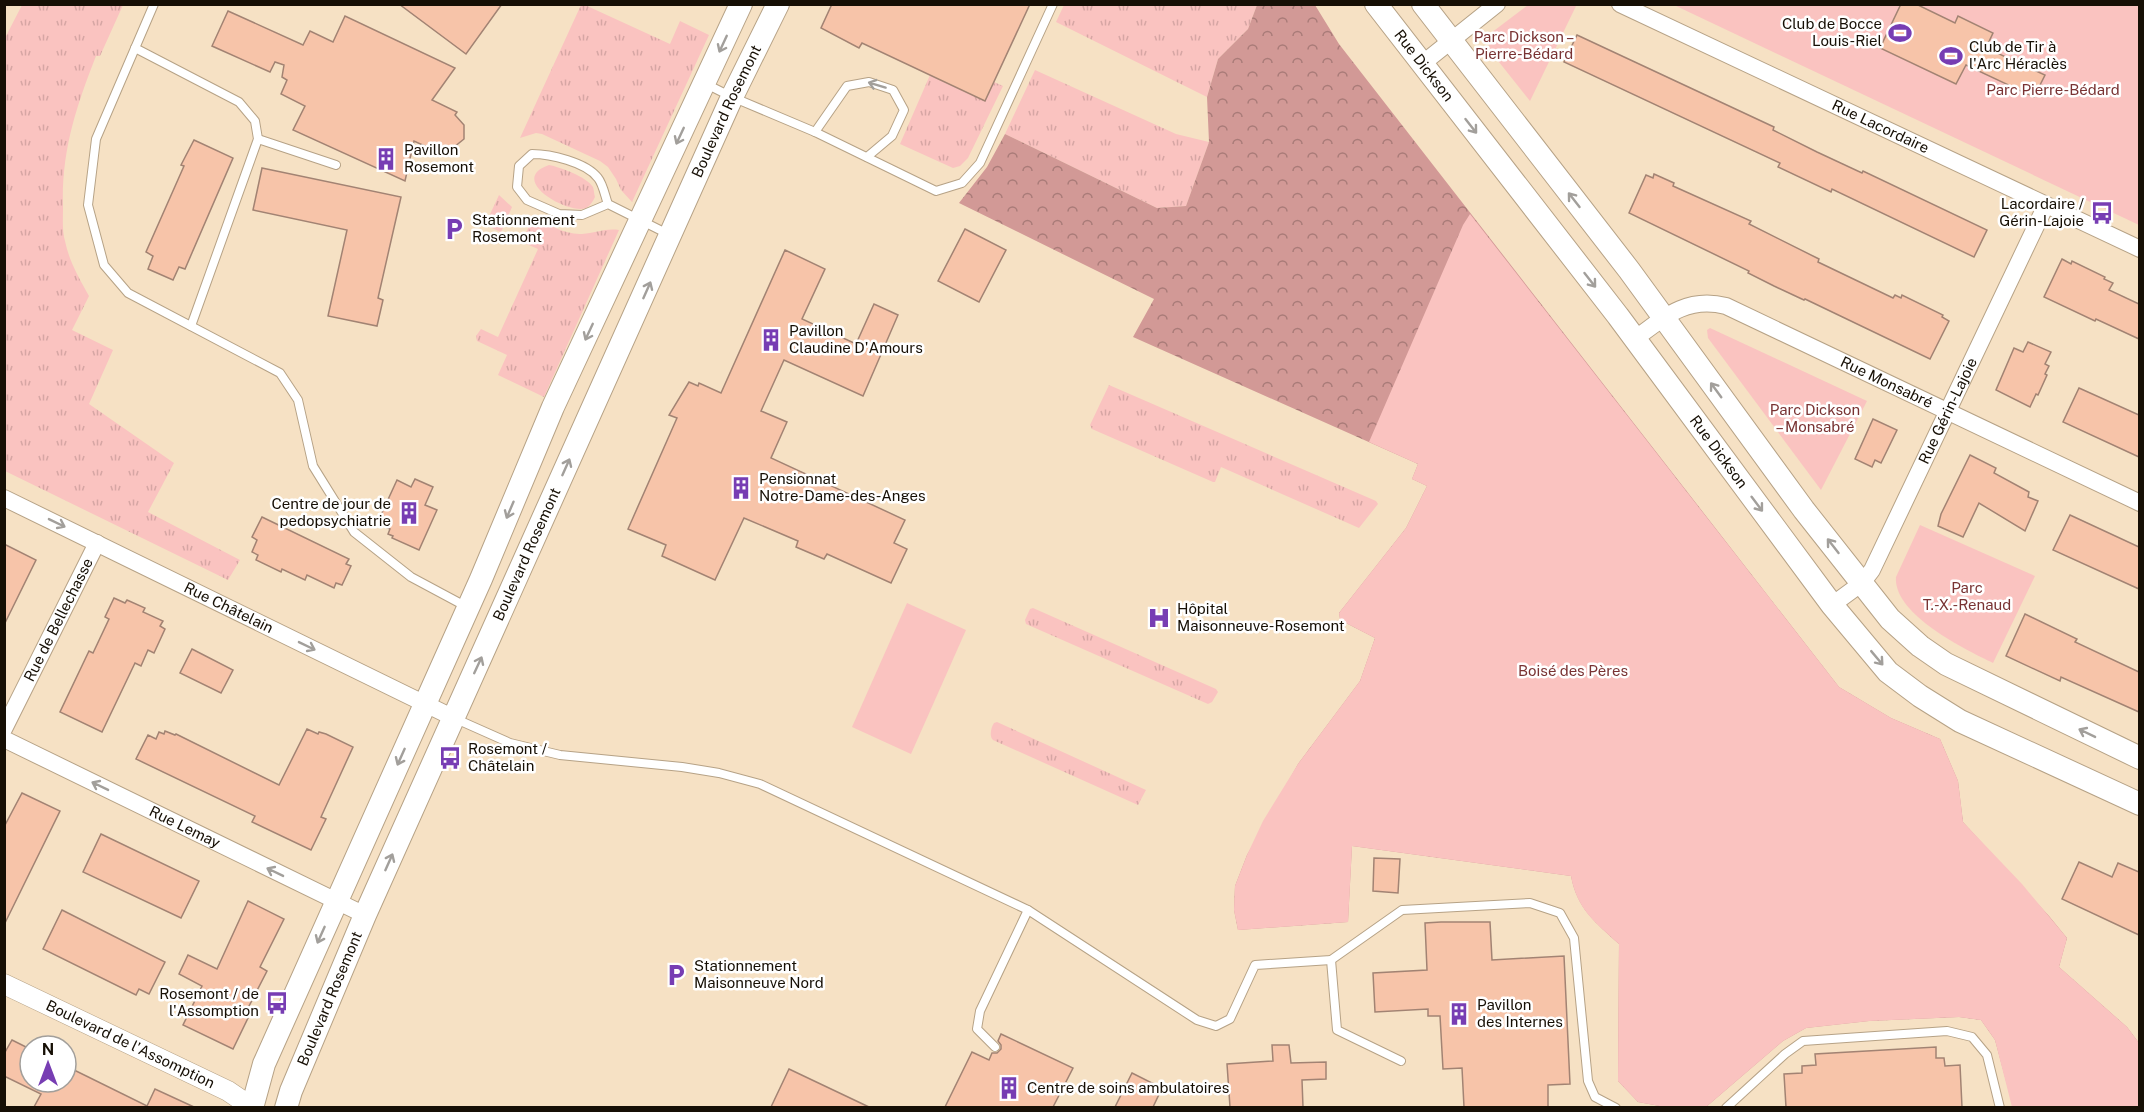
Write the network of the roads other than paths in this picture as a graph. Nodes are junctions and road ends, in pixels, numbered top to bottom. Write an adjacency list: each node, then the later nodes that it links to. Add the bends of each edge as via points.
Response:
1 (154, 4): 10 (lane)
2 (741, 4): 12 (main road, one-way to 12)
3 (778, 4): 13 (main road, Boulevard Rosemont)
4 (1053, 4): 16 (lane, via 980,163 962,183 936,191)
5 (1376, 4): 11 (main road, Rue Dickson)
6 (1423, 4): 9 (main road)
7 (1497, 4): 9 (street)
8 (1620, 4): 19 (street, Rue Lacordaire)
9 (1451, 40): 11 (street); 23 (main road, one-way to 9)
10 (135, 48): 15 (lane, via 239,102 255,121); 24 (lane, via 96,139 88,205 104,265 129,293)
11 (1422, 64): 25 (main road, Rue Dickson, one-way to 25)
12 (704, 83): 13 (lane); 20 (main road, one-way to 20)
13 (732, 97): 14 (lane); 21 (main road, Boulevard Rosemont)
14 (815, 132): 16 (lane); 16 (lane, one-way to 14, via 892,136 904,110 893,90 869,82 847,86)
15 (258, 139): 17 (lane); 24 (lane)
16 (867, 157)
17 (336, 165)
18 (608, 204): 18 (lane, via 598,178 583,167 549,154 532,154 519,166 517,187 527,200 559,214 582,214); 20 (lane)
19 (2046, 205): 22 (street, Rue Lacordaire); 26 (street, Rue Gérin-Lajoie)
20 (641, 222): 21 (lane); 32 (main road, one-way to 32, via 553,407)
21 (671, 235): 34 (main road, Boulevard Rosemont, one-way to 21)
22 (2139, 249)
23 (1663, 317): 25 (street, Rue Monsabré); 26 (street, Rue Monsabré, via 1694,303 1726,306); 30 (main road, one-way to 23)
24 (191, 326): 32 (lane, via 280,373 298,400 313,466 354,532 411,578)
25 (1635, 339): 31 (main road, Rue Dickson, one-way to 31)
26 (1947, 412): 28 (street, Rue Monsabré); 30 (street, Rue Gérin-Lajoie, via 1872,570)
27 (4, 498): 29 (street, Rue Châtelain, one-way to 29)
28 (2139, 503)
29 (97, 543): 33 (street, Rue Châtelain, one-way to 33); 35 (street, Rue de Bellechasse)
30 (1862, 583): 31 (street, Rue Gérin-Lajoie); 37 (main road, one-way to 30, via 1946,664 1890,619)
31 (1832, 605): 38 (main road, Rue Dickson, one-way to 38, via 1888,672 1920,696 1959,721)
32 (468, 607): 33 (main road)
33 (424, 703): 34 (street, Rue Châtelain); 39 (main road, one-way to 39)
34 (454, 718): 40 (lane, via 510,743 560,755 682,767 760,784); 41 (main road, Boulevard Rosemont, one-way to 34)
35 (4, 729)
36 (4, 739): 39 (street, Rue Lemay, one-way to 36)
37 (2139, 758)
38 (2139, 804)
39 (336, 901): 41 (street, Rue Lemay); 46 (main road, one-way to 46, via 264,1064)
40 (1028, 910): 42 (lane, via 1197,1020 1216,1026 1230,1019 1255,965); 44 (lane, via 980,1011 977,1029)
41 (365, 915): 47 (main road, Boulevard Rosemont)
42 (1331, 960): 45 (lane, via 1337,1030); 48 (lane, via 1402,910 1530,903 1560,913 1574,938 1587,1081 1595,1096)
43 (4, 984): 46 (street, Boulevard de l'Assomption, via 228,1091)
44 (995, 1047)
45 (1401, 1061)
46 (252, 1107)
47 (286, 1107)
48 (1616, 1107)
49 (1726, 1107): 50 (lane, via 1803,1041 1947,1031 1972,1037 1987,1055)
50 (2000, 1107)

